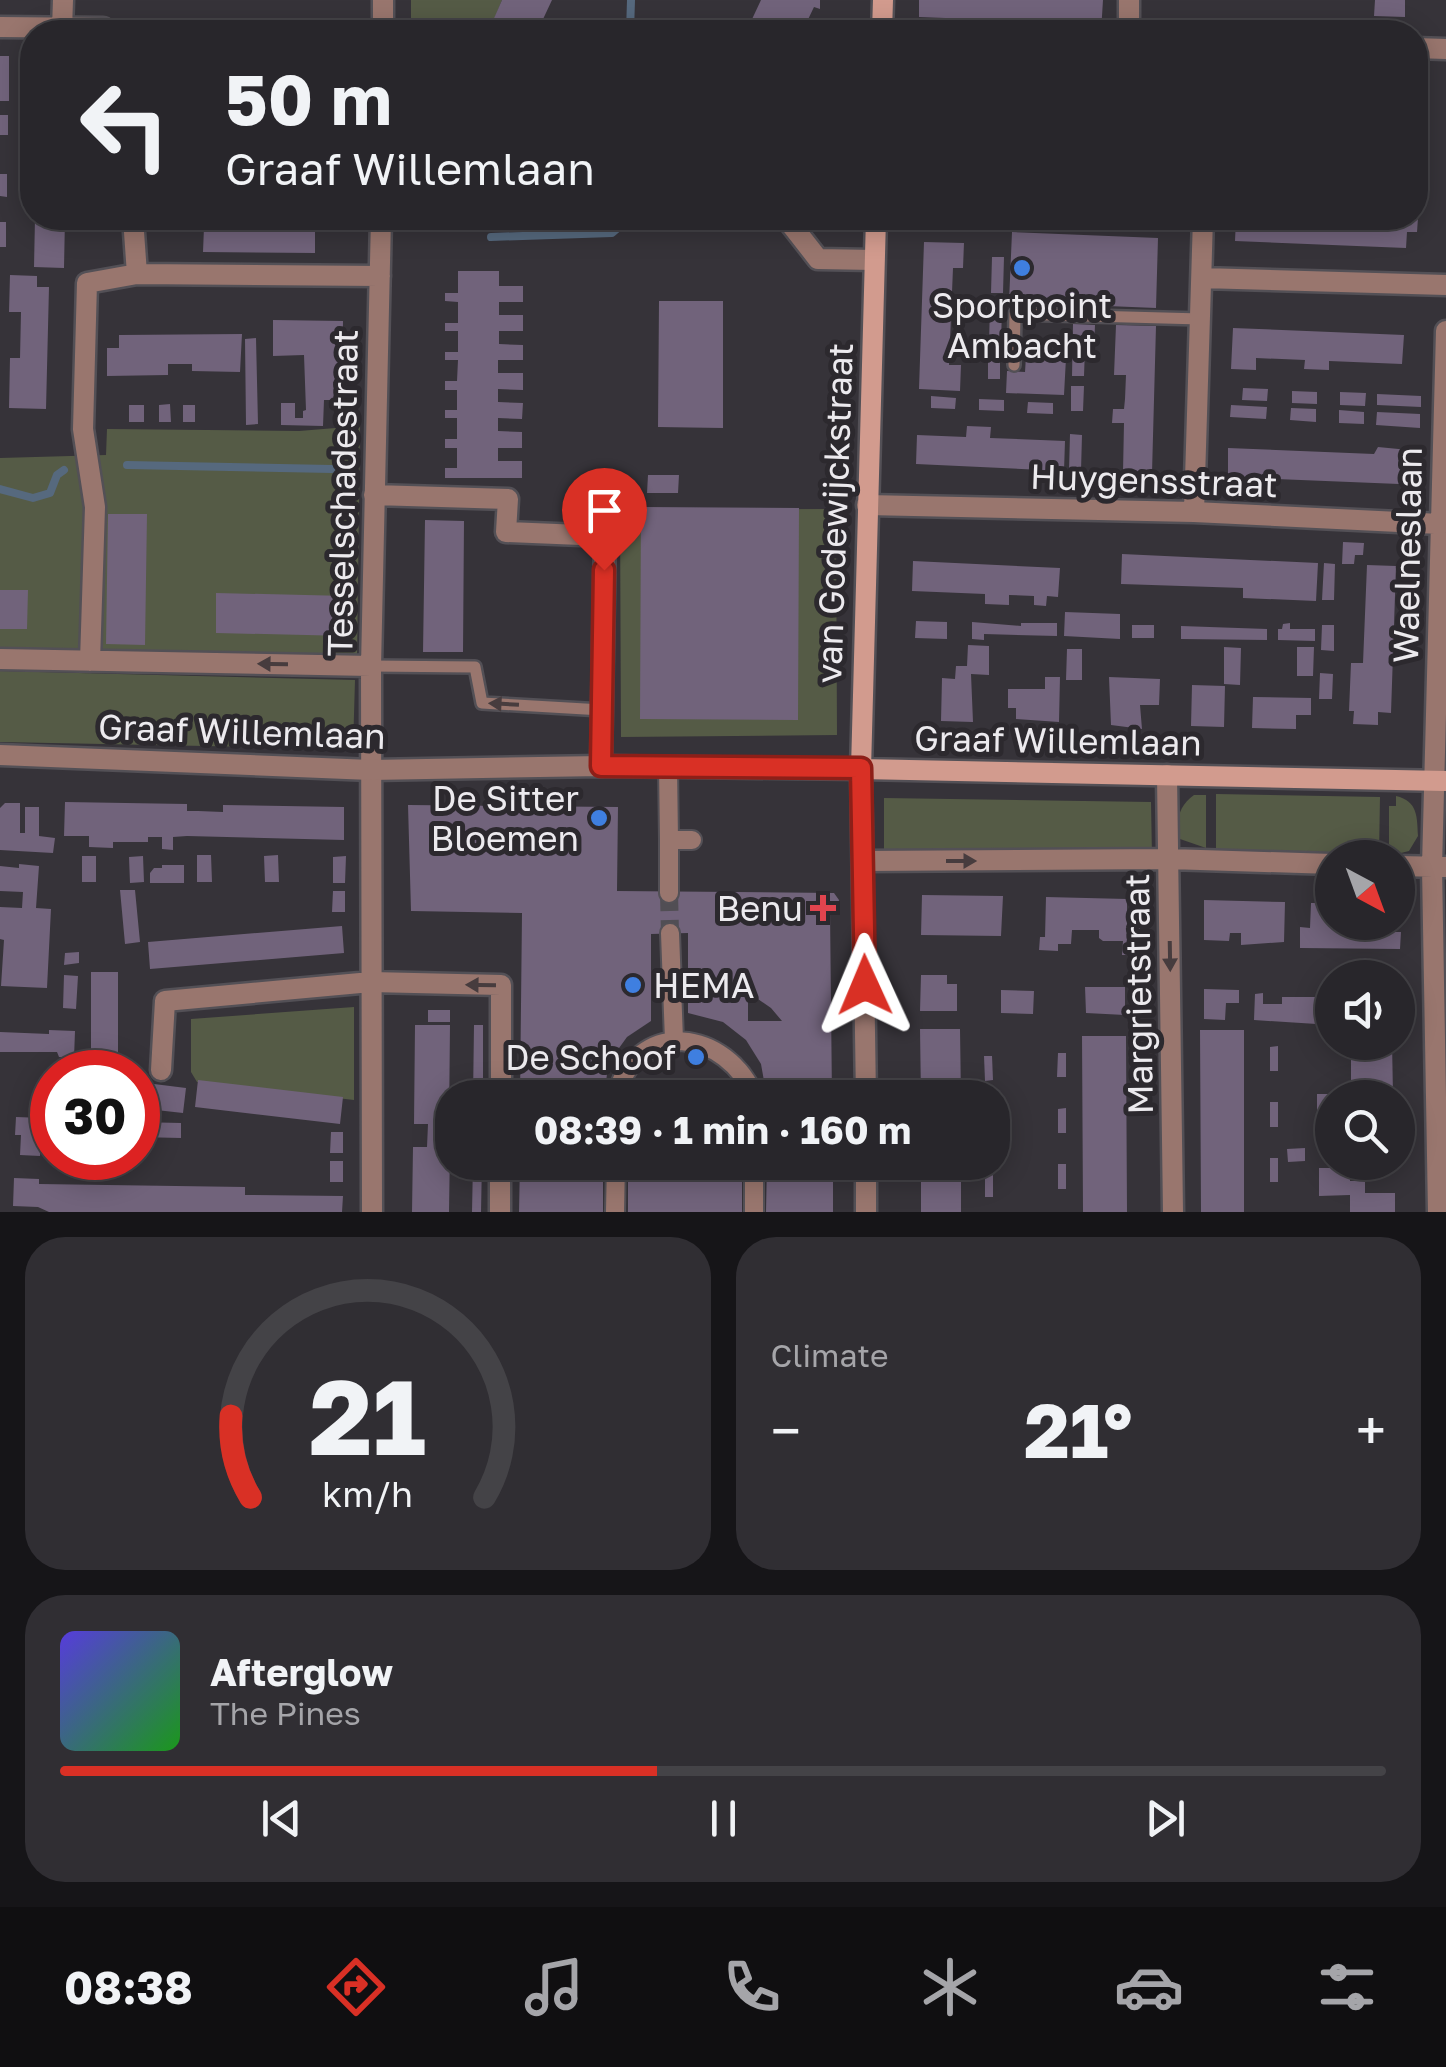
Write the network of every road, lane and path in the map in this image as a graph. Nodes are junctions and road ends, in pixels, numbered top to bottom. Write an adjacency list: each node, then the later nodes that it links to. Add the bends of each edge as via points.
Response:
1 (133, 230): 7 (street)
2 (381, 230): 8 (street, Tesselschadestraat)
3 (795, 230): 6 (street, via 818,259)
4 (875, 230): 6 (main road, van Godewijckstraat)
5 (1203, 230): 9 (street)
6 (874, 260): 15 (main road, van Godewijckstraat)
7 (137, 274): 8 (street); 19 (street, Graaf Willemlaan, via 87,283 83,429 95,507)
8 (380, 276): 14 (street, Tesselschadestraat)
9 (1202, 278): 10 (street); 11 (street)
10 (1446, 285)
11 (1200, 319): 13 (lane, via 1015,314); 16 (street)
12 (1446, 332): 17 (street, Waelneslaan)
13 (1014, 365)
14 (374, 496): 20 (street, Tesselschadestraat); 21 (street, via 508,499 506,532 605,536)
15 (867, 505): 16 (street, Huygensstraat); 25 (main road, van Godewijckstraat)
16 (1194, 512): 17 (street, Huygensstraat)
17 (1440, 524): 28 (street, Waelneslaan)
18 (0, 659): 19 (street, Graaf Willemlaan)
19 (90, 661): 20 (street, Graaf Willemlaan, one-way to 19)
20 (371, 666): 21 (lane, Graaf Willemlaan, one-way to 20, via 482,703 476,667); 26 (street, Tesselschadestraat)
21 (602, 710): 23 (street)
22 (0, 754): 26 (street, Graaf Willemlaan)
23 (601, 766): 24 (street, Graaf Willemlaan); 26 (street, Graaf Willemlaan)
24 (668, 766): 25 (street, Graaf Willemlaan); 29 (street)
25 (861, 768): 27 (main road, Graaf Willemlaan); 32 (street)
26 (372, 770): 37 (street, Tesselschadestraat)
27 (1167, 775): 28 (main road, Graaf Willemlaan); 31 (street, Margrietstraat)
28 (1440, 781): 34 (street, Waelneslaan)
29 (669, 840): 30 (street); 35 (street)
30 (692, 840)
31 (1168, 859): 32 (street, one-way to 31); 33 (street); 53 (street, Margrietstraat, one-way to 53)
32 (864, 862): 43 (street)
33 (1315, 863)
34 (1439, 867): 54 (street, Waelneslaan)
35 (669, 893)
36 (670, 933): 38 (street)
37 (371, 982): 39 (street, via 164,1001); 40 (street, one-way to 37, via 502,985); 48 (street, Tesselschadestraat)
38 (674, 1040): 41 (street, via 644,1049); 42 (street, via 710,1047)
39 (161, 1070)
40 (501, 1080)
41 (621, 1080)
42 (746, 1080)
43 (866, 1080)
44 (500, 1180): 49 (street)
45 (616, 1180): 50 (street)
46 (754, 1180): 51 (street)
47 (866, 1180): 52 (street)
48 (372, 1212)
49 (500, 1212)
50 (615, 1212)
51 (754, 1212)
52 (866, 1212)
53 (1172, 1212)
54 (1438, 1212)

